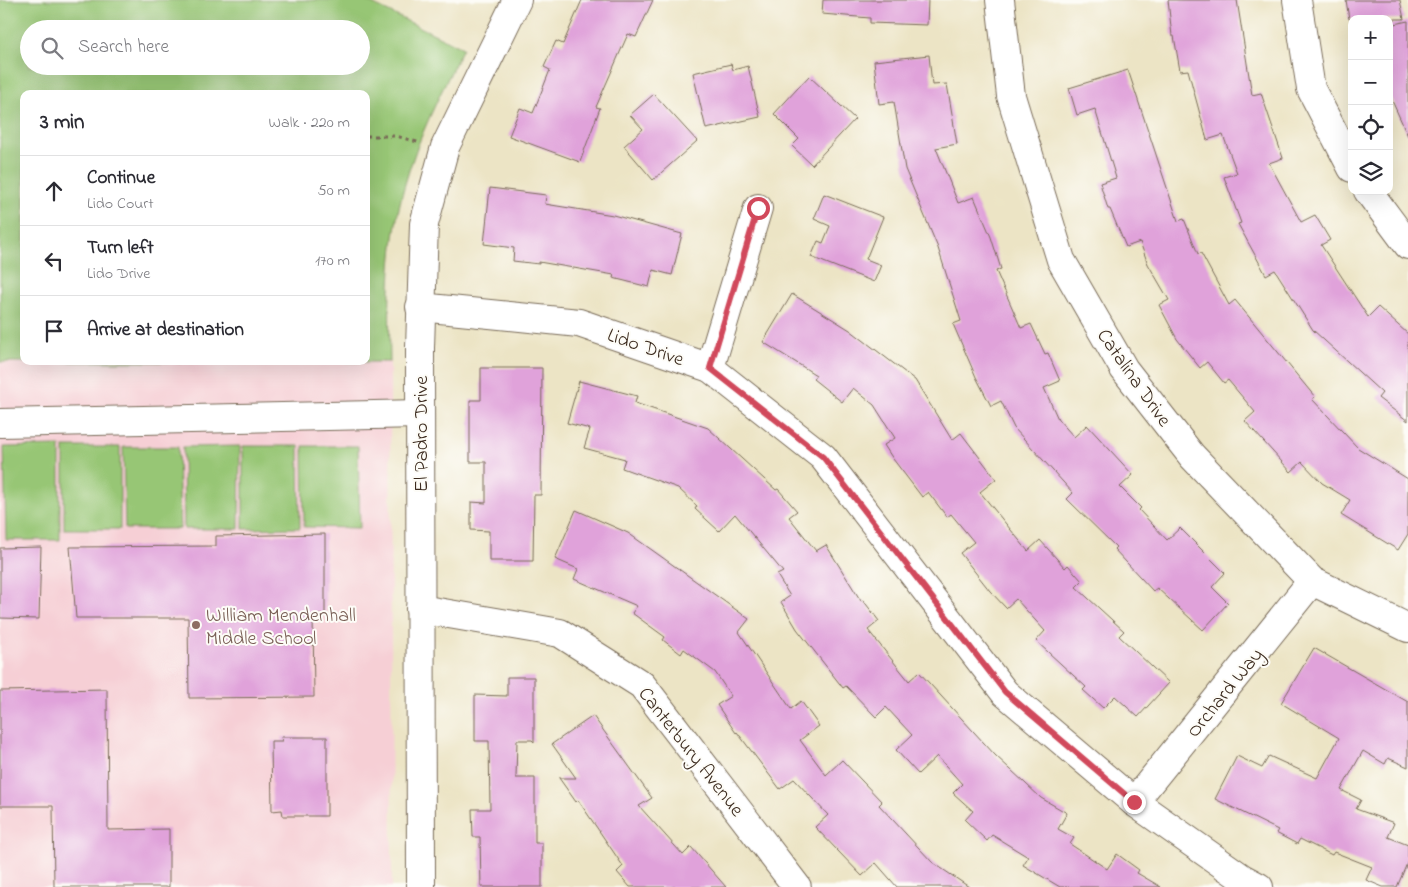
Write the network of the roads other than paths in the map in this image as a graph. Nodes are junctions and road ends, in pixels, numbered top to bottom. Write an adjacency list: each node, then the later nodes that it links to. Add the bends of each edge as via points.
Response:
1 (517, 0): 8 (street, El Padro Drive, via 445,147 424,224)
2 (1000, 0): 12 (street, Catalina Drive, via 1011,96 1061,260 1124,369 1192,456)
3 (1297, 0): 4 (street, via 1311,90)
4 (1348, 160)
5 (1371, 195): 7 (street)
6 (758, 208): 9 (street)
7 (1408, 245)
8 (420, 308): 9 (street, Lido Drive, via 579,323); 10 (street, El Padro Drive)
9 (710, 368): 15 (street, Lido Drive, via 823,457 1005,692)
10 (420, 414): 11 (street); 13 (street, El Padro Drive)
11 (0, 422)
12 (1312, 581): 14 (street, Catalina Drive); 15 (street, Orchard Way)
13 (420, 609): 16 (street, El Padro Drive); 17 (street, Canterbury Avenue, via 560,633 642,685)
14 (1408, 628)
15 (1134, 802): 18 (street, Lido Drive)
16 (421, 887)
17 (797, 887)
18 (1259, 887)

